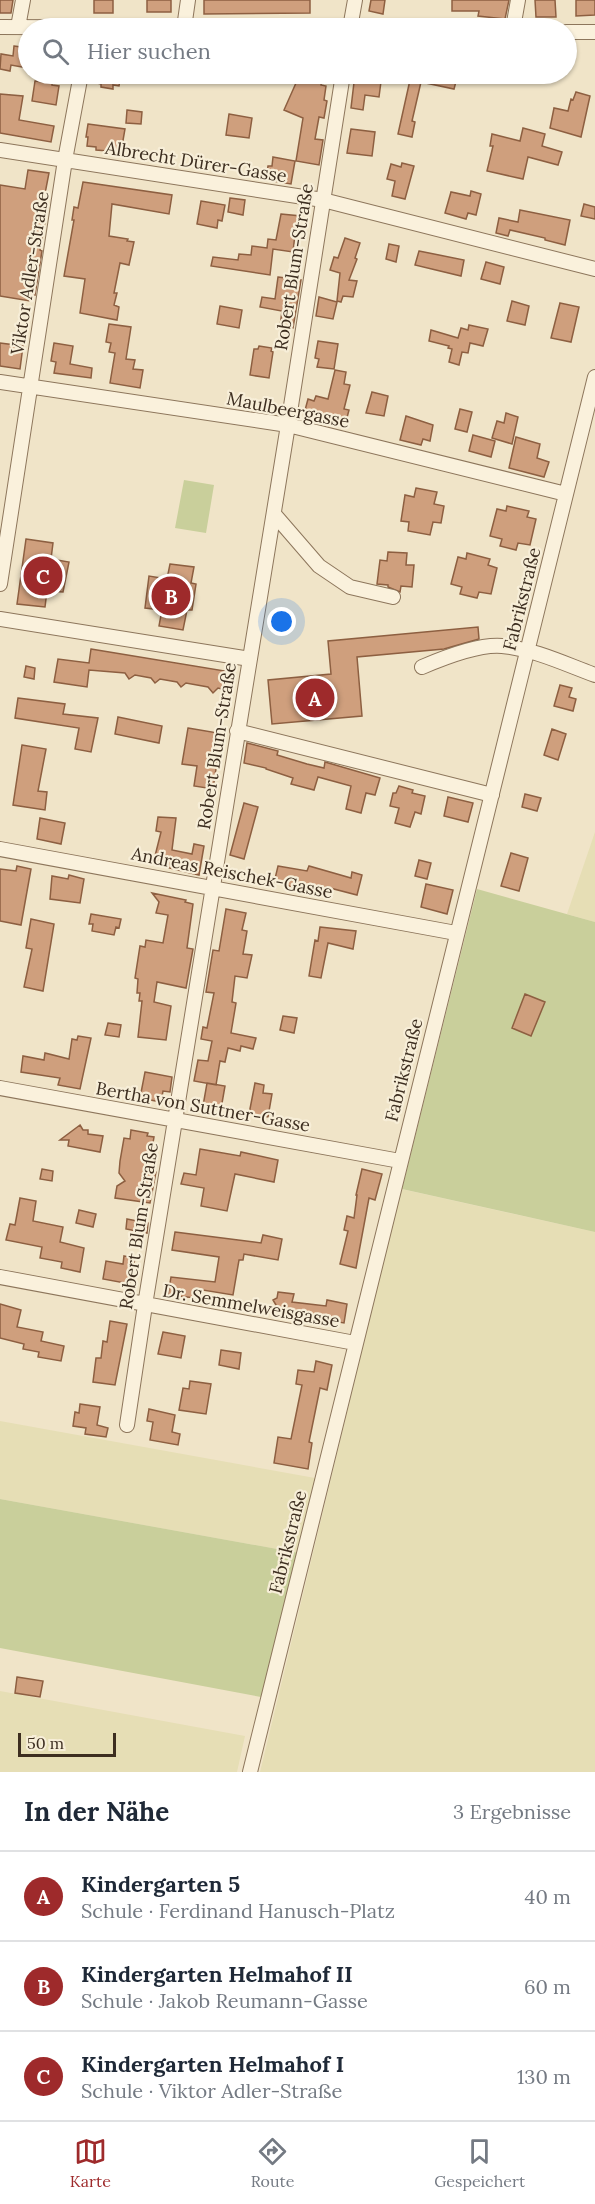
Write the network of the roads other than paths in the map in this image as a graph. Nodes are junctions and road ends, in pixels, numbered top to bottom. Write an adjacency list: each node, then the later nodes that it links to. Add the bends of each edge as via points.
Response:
1 (23, 0): 5 (street)
2 (188, 0): 6 (street)
3 (355, 0): 7 (street)
4 (518, 0): 8 (street)
5 (20, 18)
6 (185, 18)
7 (352, 18)
8 (515, 18)
9 (0, 27): 10 (street)
10 (18, 27)
11 (577, 32): 12 (street)
12 (595, 32)
13 (79, 84): 16 (street, Viktor Adler-Straße)
14 (341, 84): 17 (street, Robert Blum-Straße)
15 (0, 150): 16 (street, Albrecht Dürer-Gasse)
16 (65, 160): 17 (street, Albrecht Dürer-Gasse); 21 (street, Viktor Adler-Straße)
17 (323, 200): 18 (street, Albrecht Dürer-Gasse); 22 (street, Robert Blum-Straße)
18 (595, 269)
19 (595, 377): 23 (street, Fabrikstraße)
20 (0, 382): 21 (street, Maulbeergasse)
21 (31, 387): 22 (street, Maulbeergasse); 25 (street, Viktor Adler-Straße)
22 (288, 425): 23 (street, Maulbeergasse); 24 (street, Robert Blum-Straße)
23 (566, 494): 28 (street, Fabrikstraße)
24 (274, 514): 26 (street, via 319,566 350,587); 29 (street, Robert Blum-Straße)
25 (0, 584)
26 (393, 597)
27 (0, 619): 29 (street)
28 (529, 651): 30 (street, via 500,645 450,654); 31 (street); 33 (street, Fabrikstraße)
29 (250, 659): 32 (street, Robert Blum-Straße)
30 (422, 667)
31 (595, 675)
32 (237, 731): 33 (street); 35 (street, Robert Blum-Straße)
33 (492, 795): 36 (street, Fabrikstraße)
34 (0, 849): 35 (street, Andreas Reischek-Gasse)
35 (213, 887): 36 (street, Andreas Reischek-Gasse); 38 (street, Robert Blum-Straße)
36 (456, 933): 39 (street, Fabrikstraße)
37 (0, 1088): 38 (street, Bertha von Suttner-Gasse)
38 (175, 1120): 39 (street, Bertha von Suttner-Gasse); 41 (street, Robert Blum-Straße)
39 (400, 1161): 42 (street, Fabrikstraße)
40 (0, 1277): 41 (street, Dr. Semmelweisgasse)
41 (145, 1305): 42 (street, Dr. Semmelweisgasse); 43 (street, Robert Blum-Straße)
42 (355, 1343): 44 (street, Fabrikstraße)
43 (128, 1425)
44 (250, 1772)

